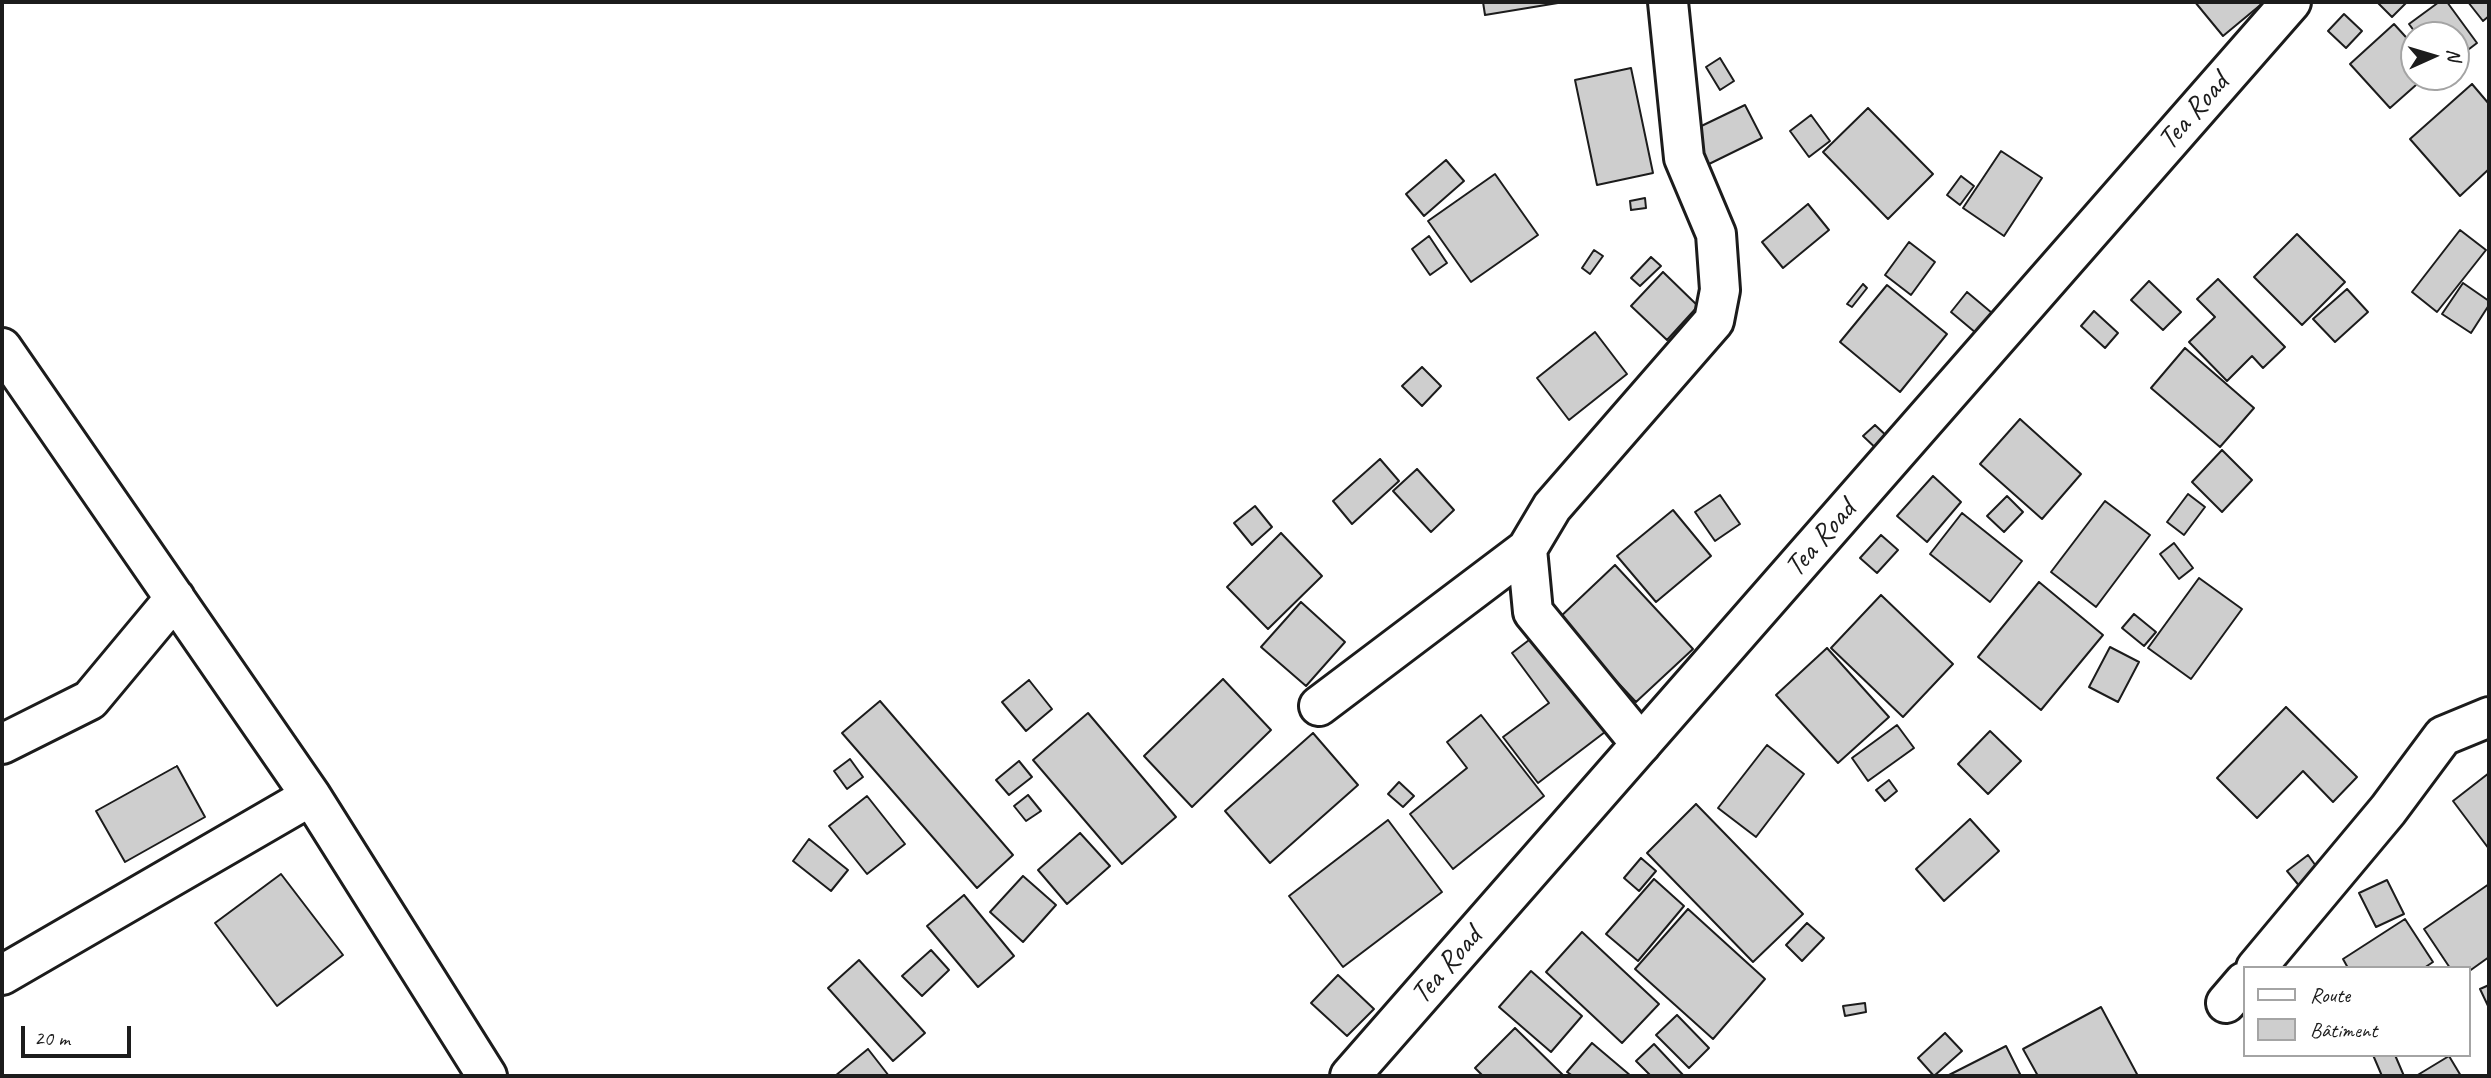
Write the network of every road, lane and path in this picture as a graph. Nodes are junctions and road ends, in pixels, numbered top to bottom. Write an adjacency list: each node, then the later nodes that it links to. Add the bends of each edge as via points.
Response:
1 (1668, 2): 4 (street, via 1684,159 1716,234 1720,290 1714,321 1552,506)
2 (2291, 2): 9 (street, Tea Road)
3 (2, 348): 5 (street)
4 (1527, 549): 6 (street); 9 (street, via 1533,612)
5 (175, 598): 8 (street, via 90,700); 10 (street)
6 (1319, 706)
7 (2489, 717): 11 (street, via 2443,736 2388,810)
8 (2, 744)
9 (1641, 744): 14 (street, Tea Road)
10 (311, 796): 12 (street); 13 (street)
11 (2258, 966)
12 (2, 975)
13 (487, 1076)
14 (1350, 1076)

